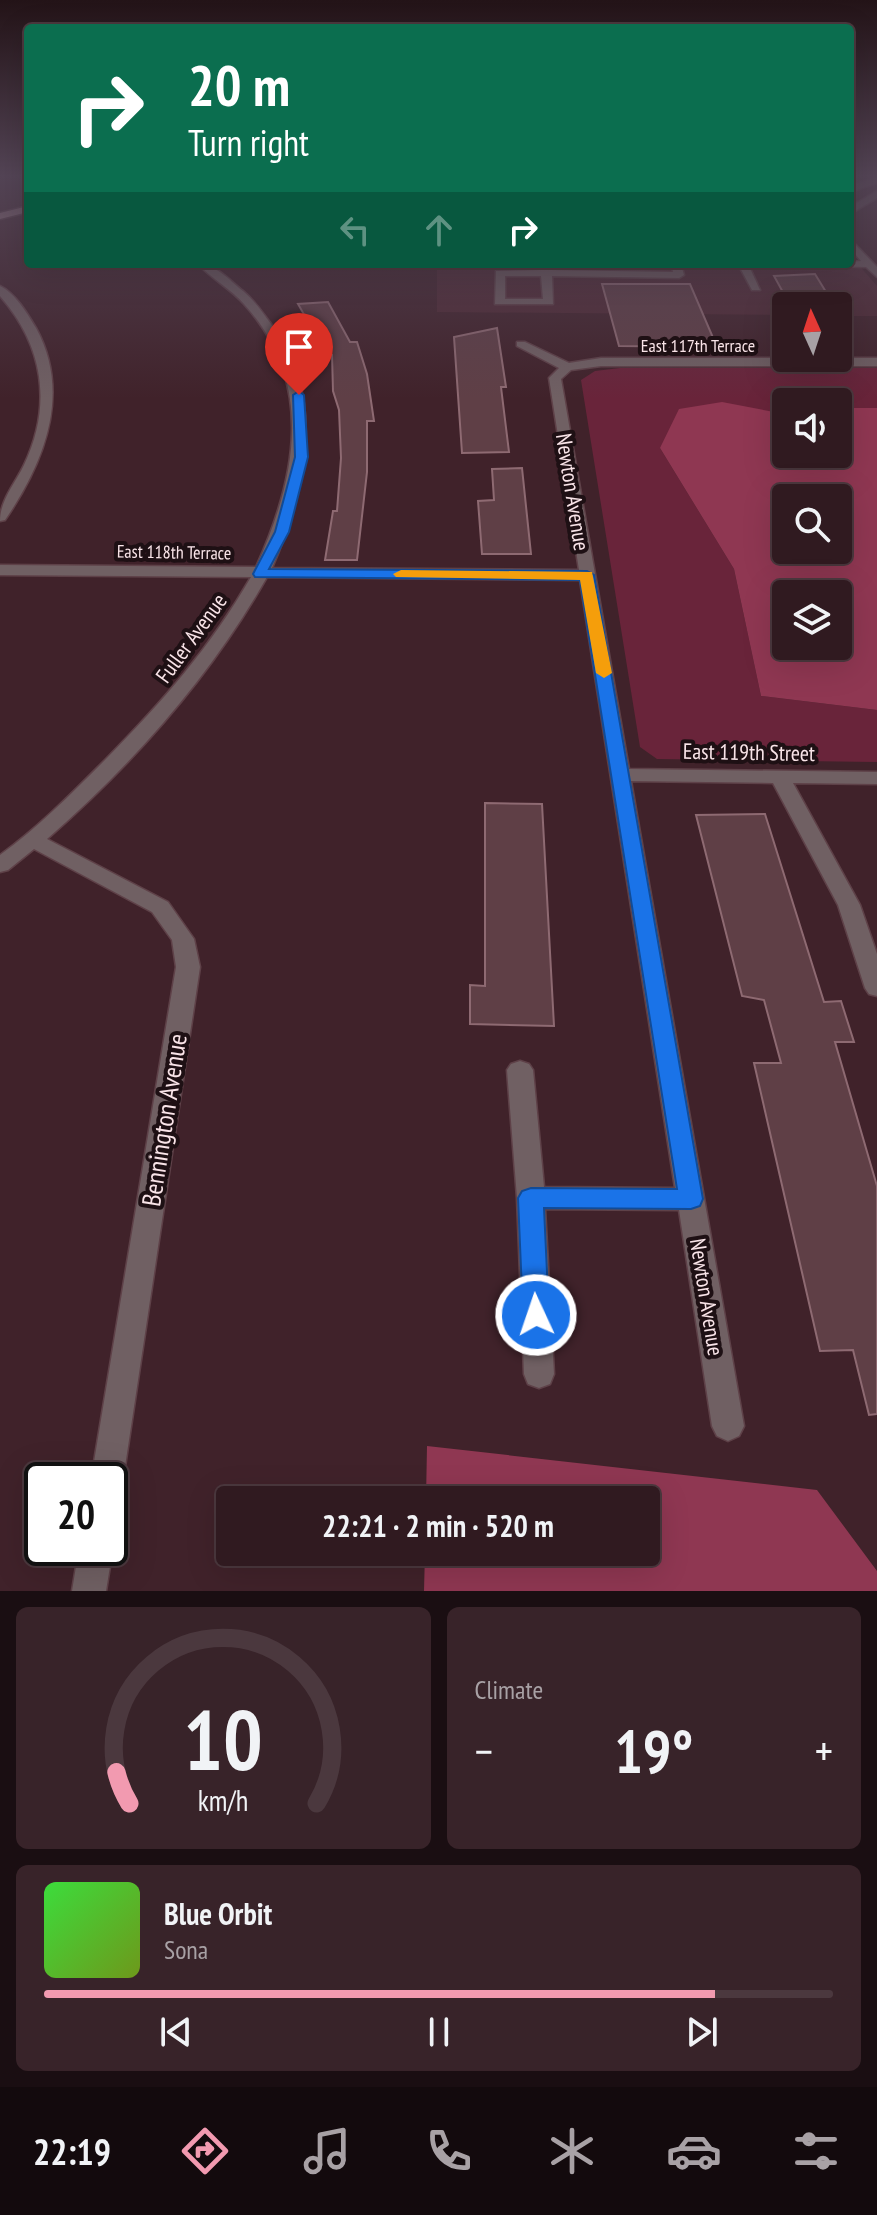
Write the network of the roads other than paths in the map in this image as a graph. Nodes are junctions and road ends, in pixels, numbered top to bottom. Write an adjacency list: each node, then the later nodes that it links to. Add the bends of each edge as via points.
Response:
1 (858, 251): 2 (street)
2 (860, 254): 3 (street); 5 (street)
3 (877, 254)
4 (854, 264): 5 (street)
5 (869, 264): 10 (street)
6 (215, 268): 18 (street, Fuller Avenue, via 279,343 299,395 301,457 282,532)
7 (677, 268): 9 (street, via 679,275)
8 (745, 268): 11 (street)
9 (546, 269): 9 (street, via 549,302 499,302 500,273)
10 (877, 274)
11 (756, 288)
12 (0, 289): 16 (street, via 35,332 47,367 48,408 36,454)
13 (521, 344): 15 (street)
14 (877, 362): 15 (street, East 117th Terrace, via 601,362)
15 (567, 367): 19 (street, Newton Avenue, via 555,378)
16 (0, 517)
17 (0, 570): 18 (street, East 118th Terrace)
18 (260, 574): 19 (street, East 118th Terrace); 23 (street, Fuller Avenue, via 234,621 163,713)
19 (587, 575): 20 (street, Newton Avenue)
20 (620, 775): 21 (street, East 119th Street); 28 (street, Newton Avenue)
21 (780, 777): 22 (street, East 119th Street); 25 (street, via 849,905)
22 (877, 778)
23 (35, 841): 24 (street, Fuller Avenue); 31 (street, Bennington Avenue, via 160,907 183,939 188,967)
24 (0, 865)
25 (877, 988)
26 (520, 1070): 27 (street)
27 (531, 1198): 28 (street); 29 (street)
28 (691, 1199): 30 (street, Newton Avenue)
29 (539, 1374)
30 (728, 1426)
31 (110, 1462)
32 (93, 1566): 33 (street)
33 (89, 1591)

